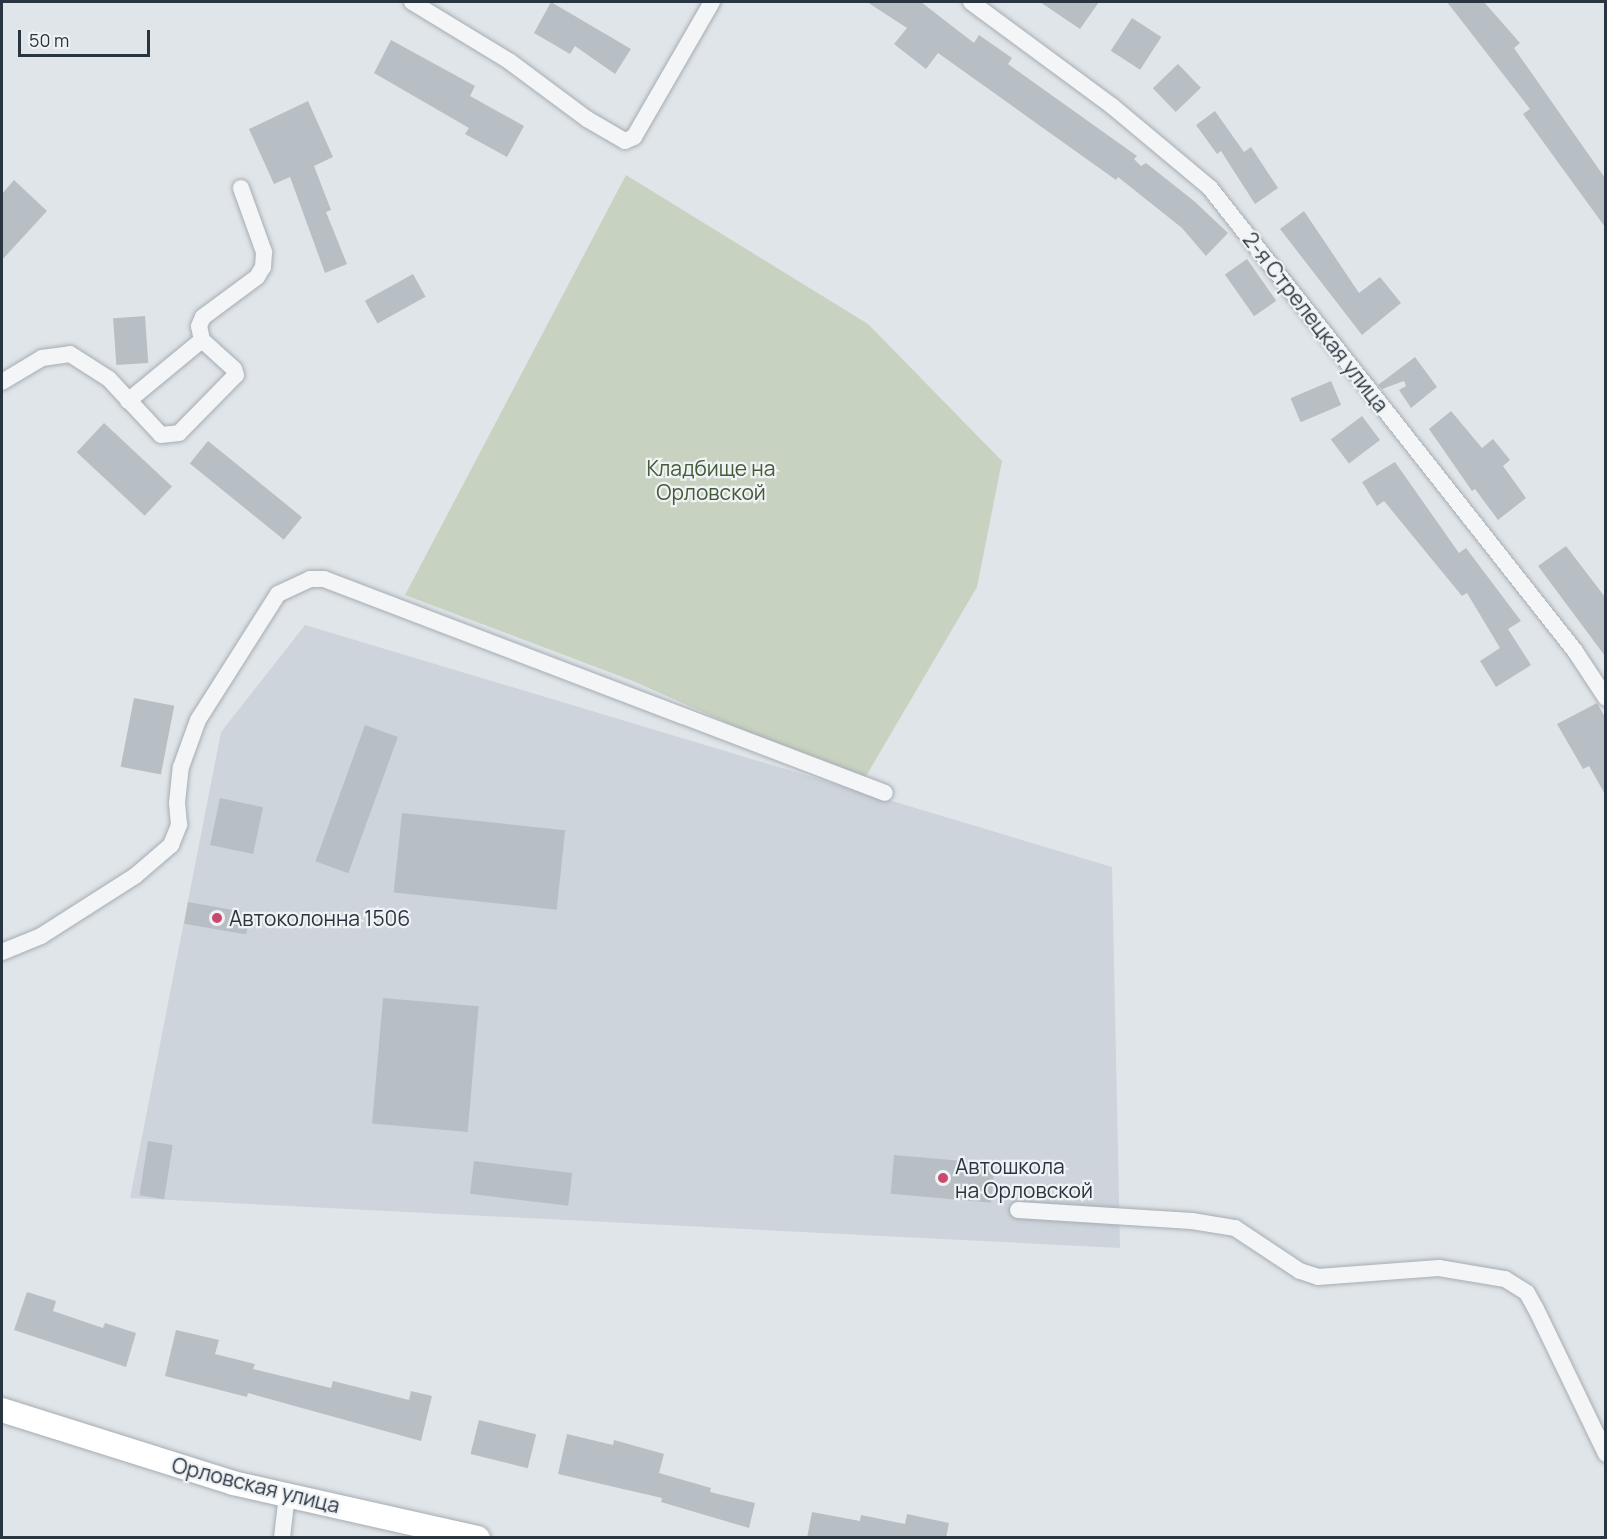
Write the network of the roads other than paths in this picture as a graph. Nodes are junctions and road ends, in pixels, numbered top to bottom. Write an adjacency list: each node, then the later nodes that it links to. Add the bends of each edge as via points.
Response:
1 (412, 2): 2 (street, via 509,61 587,119 625,141 634,137)
2 (712, 2)
3 (970, 2): 8 (street, 2-я Стрелецкая улица, via 1112,106 1210,188 1575,651)
4 (241, 188): 5 (street, via 264,252 262,267 258,277 203,317 199,326)
5 (202, 340): 7 (street); 7 (street, via 234,369 234,380 179,433 165,437 158,433)
6 (2, 382): 7 (street, via 28,364 63,353 99,370)
7 (128, 401)
8 (1605, 698)
9 (885, 793): 10 (street, via 330,581 310,579 278,594 198,720 181,767 179,825 171,845 135,876 41,936)
10 (2, 952)
11 (1018, 1210): 13 (street, via 1192,1221 1235,1228 1300,1271 1318,1277 1439,1268 1505,1279 1527,1293 1536,1308)
12 (2, 1410): 14 (main road, Орловская улица, via 233,1483)
13 (1605, 1454)
14 (287, 1494): 15 (street); 16 (main road, Орловская улица)
15 (282, 1538)
16 (478, 1538)

